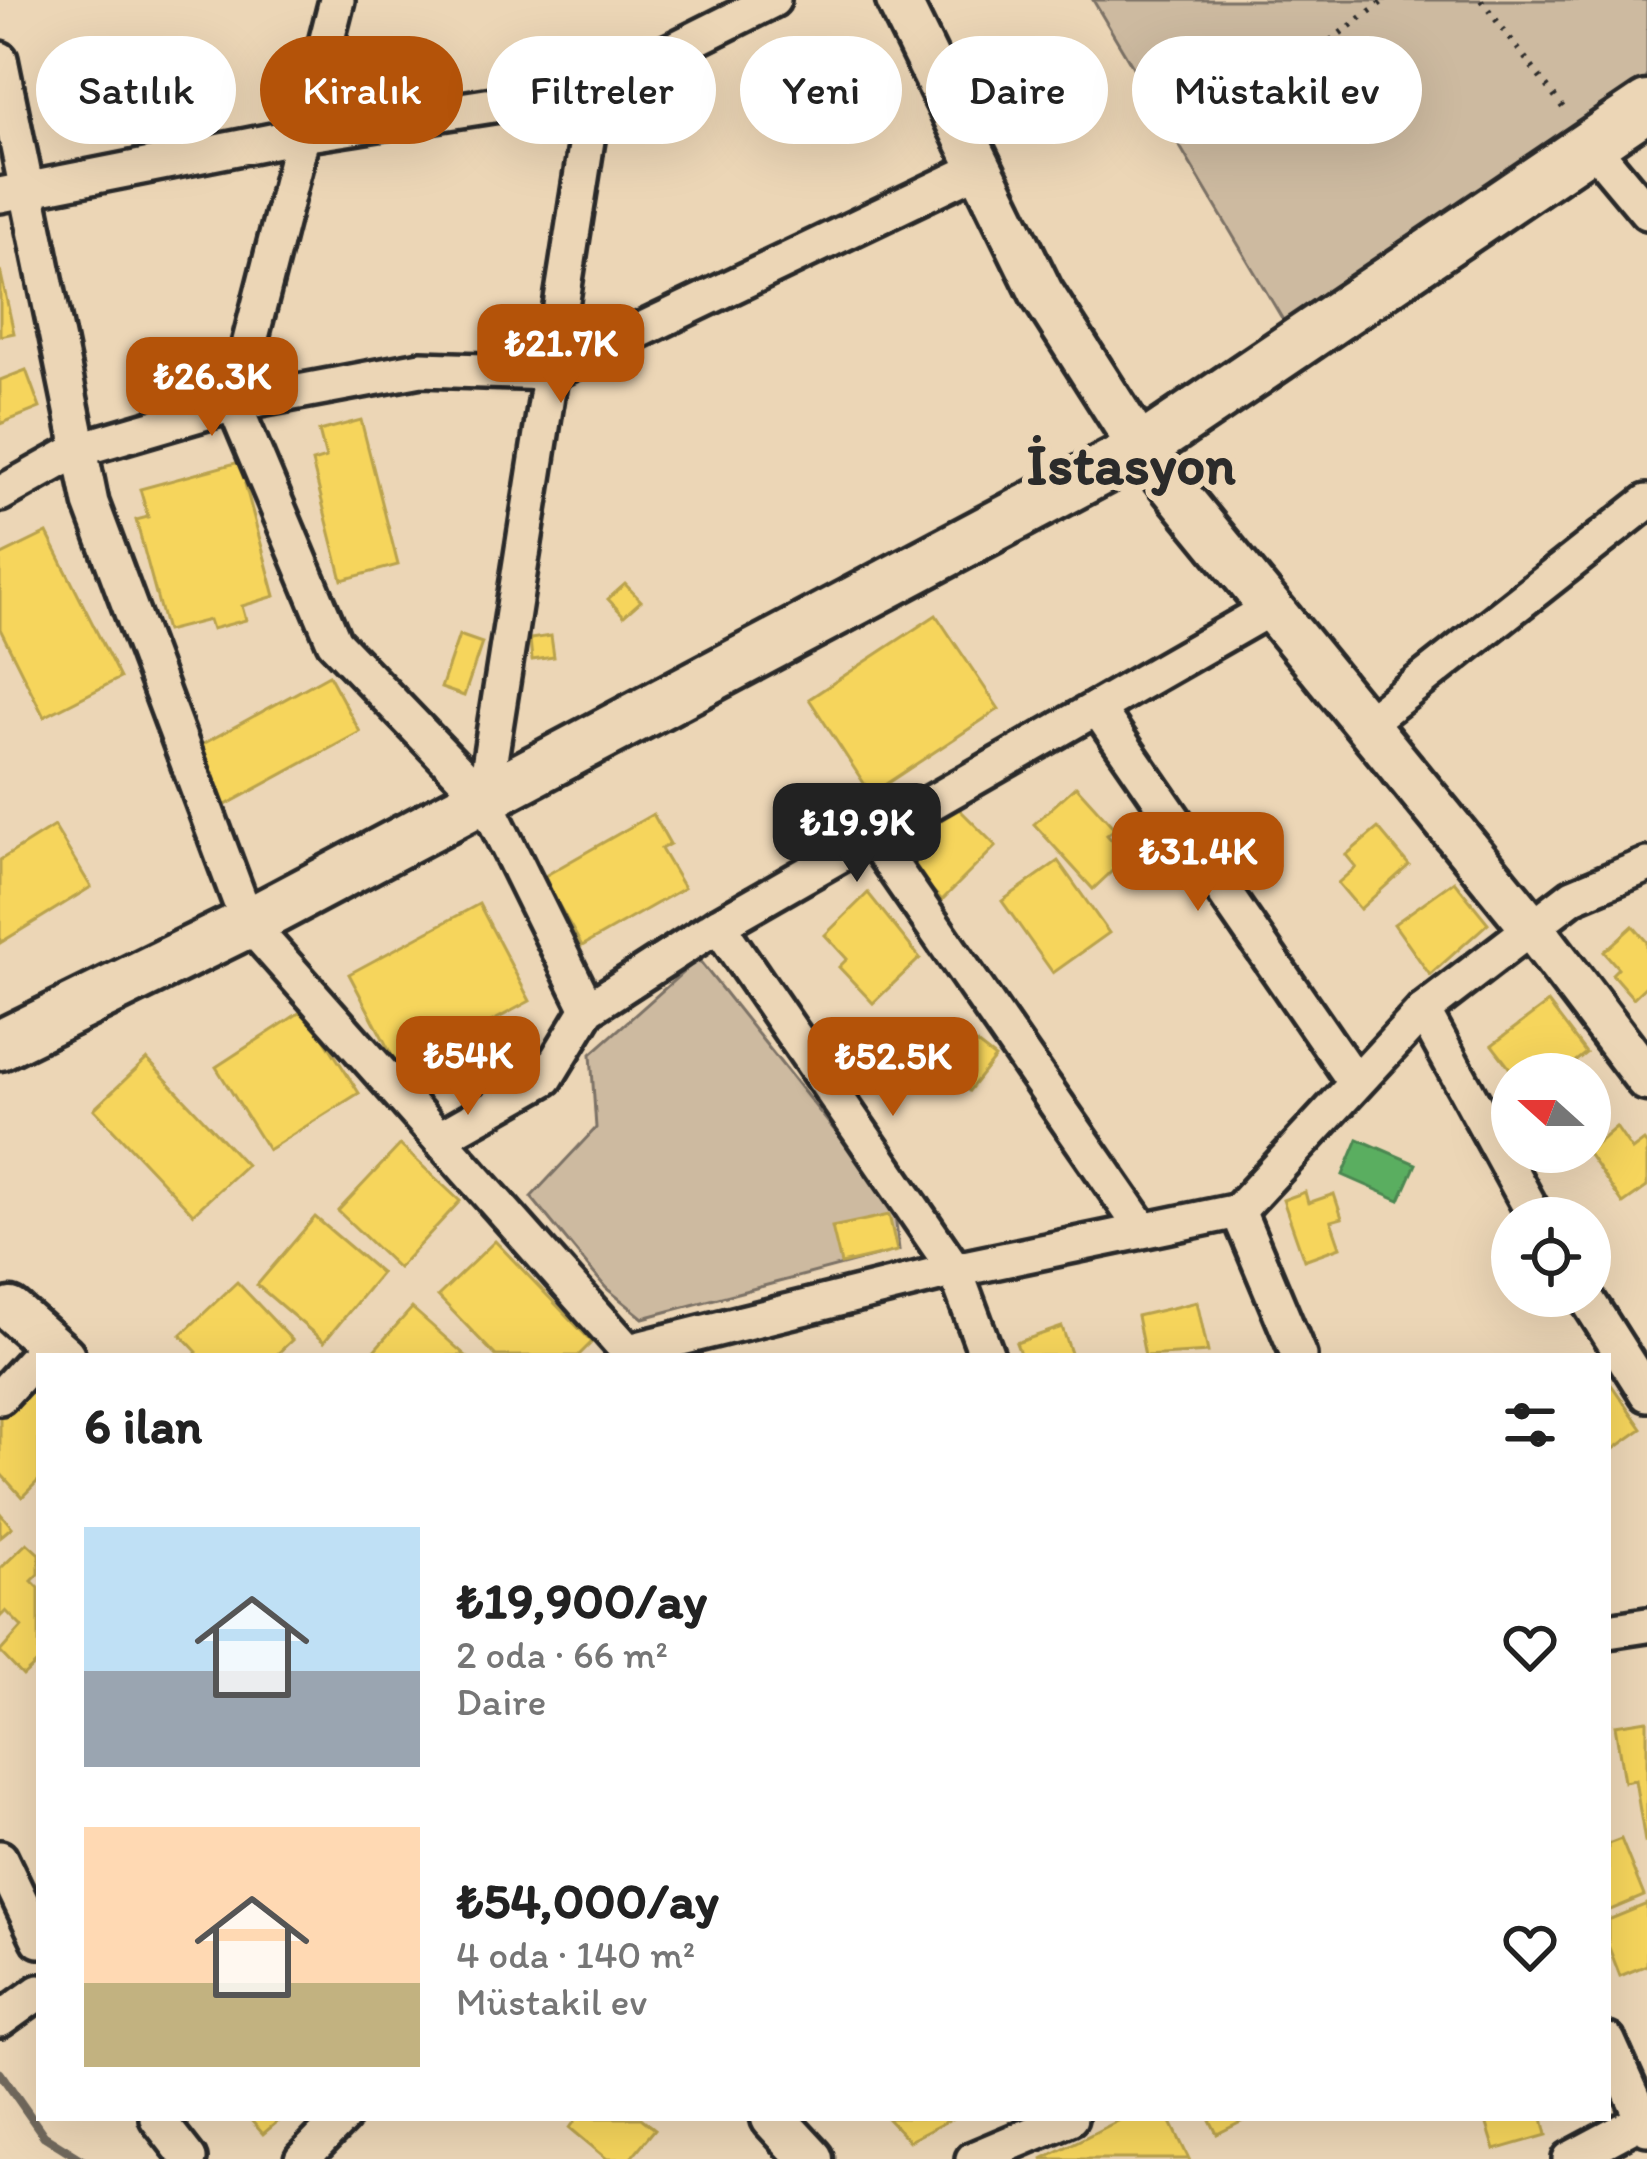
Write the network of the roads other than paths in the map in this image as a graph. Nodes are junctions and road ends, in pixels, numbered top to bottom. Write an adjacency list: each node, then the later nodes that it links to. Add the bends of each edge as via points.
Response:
1 (337, 0): 4 (street)
2 (773, 0): 5 (street)
3 (906, 3): 12 (street)
4 (328, 36)
5 (701, 36)
6 (0, 59): 13 (street)
7 (1647, 106): 11 (main road)
8 (260, 143): 13 (street)
9 (300, 144): 16 (street)
10 (586, 144): 15 (street)
11 (1591, 145): 14 (street); 17 (main road)
12 (980, 168): 15 (street); 17 (street, via 1041,292)
13 (13, 191): 18 (street)
14 (1647, 212)
15 (551, 373): 16 (street, via 421,369); 24 (street)
16 (234, 404): 18 (street); 24 (street, via 334,642)
17 (1141, 448): 21 (street); 24 (main road)
18 (80, 449): 19 (street); 27 (street, via 91,503)
19 (0, 494)
20 (1647, 502): 23 (street)
21 (1271, 608): 22 (street); 23 (street)
22 (1097, 708): 25 (street); 34 (street)
23 (1366, 724): 29 (street)
24 (484, 798): 27 (main road); 30 (street)
25 (872, 837): 28 (street); 38 (street)
26 (1647, 865): 29 (street, via 1573,896)
27 (248, 923): 32 (main road); 35 (street)
28 (718, 925): 30 (street); 39 (street)
29 (1529, 926): 31 (street); 33 (street)
30 (588, 1009): 35 (street, via 546,1078)
31 (1423, 1011): 34 (street); 36 (street)
32 (1, 1046)
33 (1647, 1079)
34 (1355, 1082): 37 (street)
35 (440, 1138): 43 (street)
36 (1525, 1197)
37 (1238, 1211): 38 (street); 45 (street)
38 (1142, 1228): 39 (street)
39 (955, 1270): 43 (street); 44 (street)
40 (4, 1302): 42 (street)
41 (1599, 1317): 47 (street)
42 (56, 1349)
43 (631, 1353)
44 (986, 1353)
45 (1298, 1353)
46 (36, 1366): 48 (street)
47 (1647, 1394)
48 (0, 1397)
49 (1646, 1626): 50 (street)
50 (1611, 1631)
51 (0, 1858): 52 (street)
52 (36, 1934)
53 (36, 1994): 54 (street)
54 (0, 2020)
55 (1611, 2048): 60 (street)
56 (159, 2121): 61 (street)
57 (340, 2121): 62 (street)
58 (776, 2121): 63 (street)
59 (1063, 2121): 64 (street)
60 (1645, 2124): 65 (street)
61 (189, 2159)
62 (302, 2159)
63 (811, 2159)
64 (974, 2159)
65 (1570, 2159)

